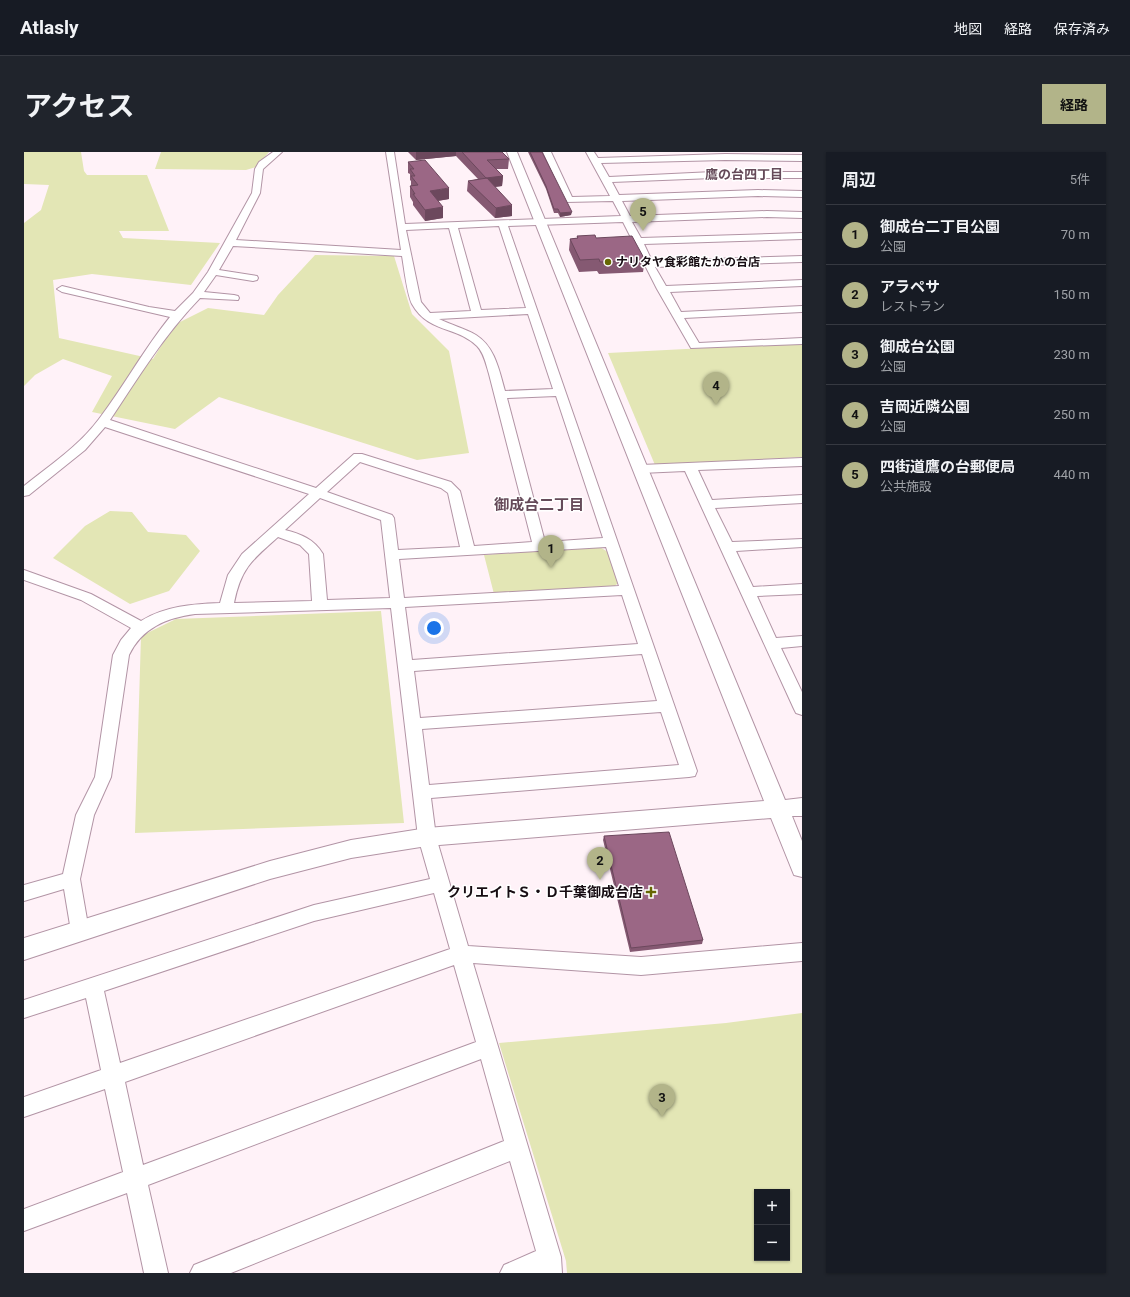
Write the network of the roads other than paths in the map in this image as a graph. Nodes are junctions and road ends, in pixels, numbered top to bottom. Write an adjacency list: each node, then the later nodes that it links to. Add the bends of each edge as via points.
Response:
1 (278, 152): 20 (street, via 259,169 256,193)
2 (390, 152): 17 (street)
3 (512, 152): 14 (street)
4 (547, 152): 11 (street, via 569,200)
5 (590, 152): 7 (street)
6 (802, 158): 7 (street, via 725,157)
7 (596, 161): 9 (street)
8 (802, 175): 9 (street, via 713,175)
9 (606, 180): 11 (street)
10 (802, 194): 11 (street)
11 (616, 198): 13 (street)
12 (802, 214): 13 (street)
13 (626, 220): 14 (street); 19 (street)
14 (541, 223): 15 (street); 43 (street)
15 (503, 224): 16 (street); 32 (street)
16 (453, 226): 17 (street); 33 (street)
17 (401, 227): 21 (street)
18 (802, 236): 19 (street)
19 (637, 241): 23 (street)
20 (230, 243): 21 (street); 24 (street)
21 (407, 253): 36 (street, via 416,302)
22 (802, 259): 23 (street)
23 (649, 264): 27 (street)
24 (213, 272): 25 (street); 29 (street)
25 (253, 278)
26 (802, 283): 27 (street)
27 (662, 289): 35 (street)
28 (62, 290): 34 (street)
29 (197, 295): 30 (street); 34 (street)
30 (234, 298)
31 (802, 309): 35 (street)
32 (533, 311): 33 (street); 38 (street)
33 (477, 314): 36 (street)
34 (176, 315): 40 (street)
35 (677, 315): 37 (street, via 695,346)
36 (426, 316): 39 (street, via 466,335 482,346 490,360)
37 (802, 341)
38 (561, 392): 39 (street); 49 (street)
39 (499, 395): 51 (street)
40 (103, 422): 44 (street, via 81,447); 45 (street)
41 (802, 462): 42 (street)
42 (690, 467): 43 (street); 47 (street)
43 (641, 469): 72 (street)
44 (24, 492)
45 (318, 493): 48 (street); 53 (street, via 358,457 446,485 454,491); 54 (street, via 387,518)
46 (802, 499): 47 (street)
47 (708, 504): 52 (street)
48 (276, 532): 60 (street, via 314,548); 61 (street, via 247,556 238,568 232,580)
49 (612, 542): 51 (street); 57 (street)
50 (802, 543): 52 (street)
51 (540, 547): 53 (street)
52 (727, 547): 58 (street)
53 (468, 551): 54 (street)
54 (392, 555): 59 (street)
55 (24, 575): 62 (street, via 86,597)
56 (802, 589): 58 (street)
57 (628, 590): 59 (street); 65 (street)
58 (748, 592): 64 (street)
59 (397, 603): 60 (street); 66 (street)
60 (320, 605): 61 (street)
61 (226, 607): 62 (street, via 176,611)
62 (141, 627): 75 (street, via 131,636 121,655 104,777 85,815)
63 (802, 641): 64 (street)
64 (772, 643): 67 (street)
65 (648, 648): 66 (street); 68 (street)
66 (406, 666): 69 (street)
67 (801, 703)
68 (667, 706): 69 (street); 70 (street, via 690,771)
69 (413, 724): 70 (street)
70 (421, 792): 73 (street)
71 (802, 807): 72 (street)
72 (778, 808): 73 (street); 74 (street)
73 (427, 837): 76 (street); 78 (street, via 351,849 270,870)
74 (802, 868)
75 (71, 879): 77 (street); 78 (street)
76 (441, 884): 81 (street); 82 (street, via 314,912)
77 (24, 893)
78 (80, 931): 79 (street)
79 (24, 949)
80 (802, 952): 81 (street, via 641,966)
81 (461, 954): 84 (street); 85 (street)
82 (93, 986): 83 (street); 85 (street)
83 (24, 1009)
84 (488, 1047): 87 (street); 88 (street)
85 (113, 1076): 86 (street); 88 (street)
86 (24, 1107)
87 (517, 1146): 90 (street); 92 (street)
88 (136, 1179): 89 (street); 91 (street)
89 (24, 1220)
90 (550, 1265): 93 (street)
91 (156, 1273)
92 (202, 1273)
93 (512, 1273)

